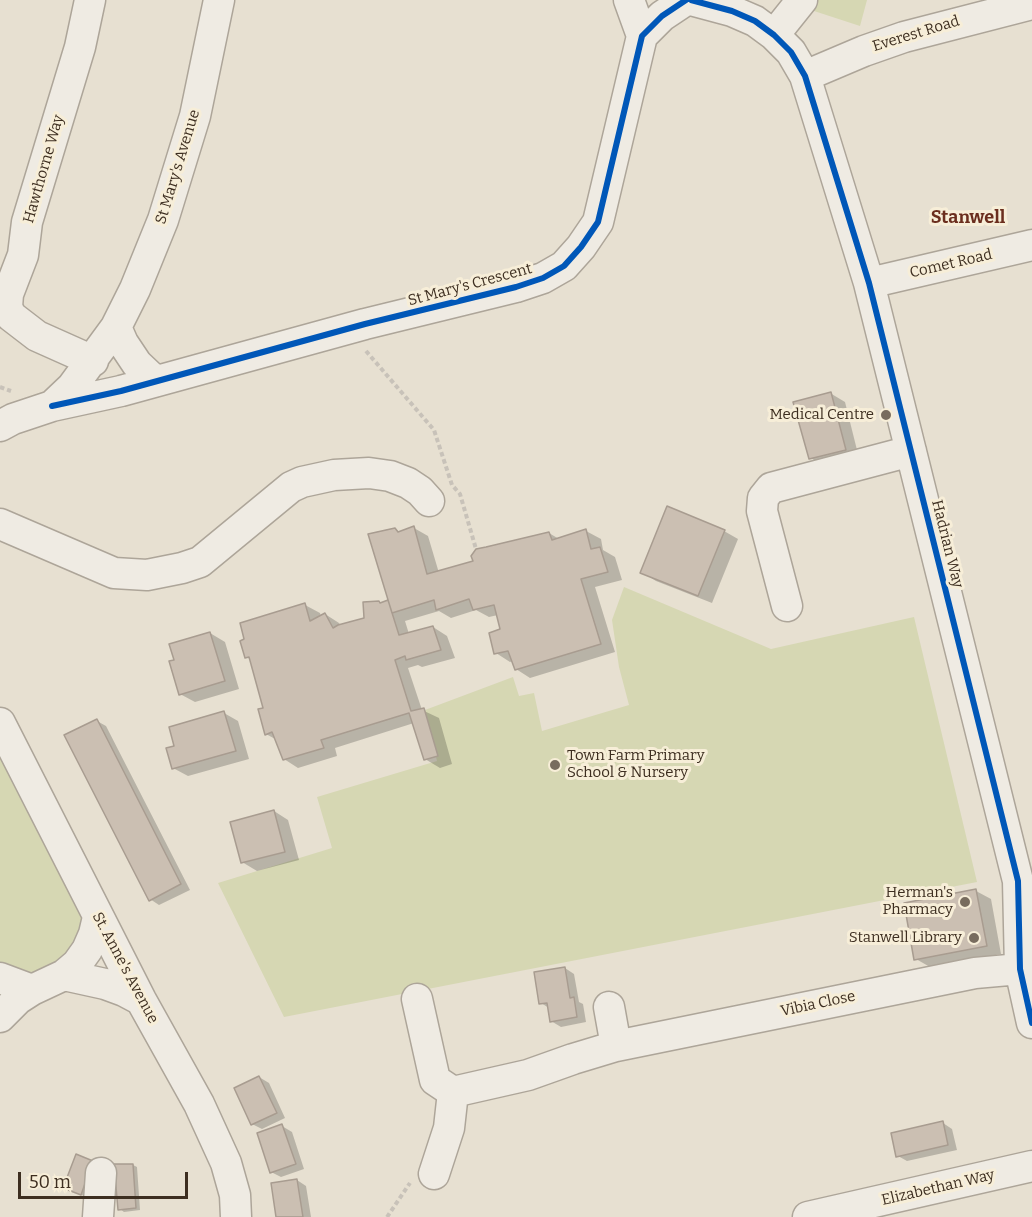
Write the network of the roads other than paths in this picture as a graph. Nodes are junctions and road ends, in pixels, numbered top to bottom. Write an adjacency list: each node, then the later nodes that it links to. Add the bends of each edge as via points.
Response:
1 (90, 0): 14 (street, Hawthorne Way, via 7,307 11,316 36,336)
2 (219, 0): 13 (street, St Mary's Avenue, via 195,116 163,220)
3 (628, 0): 9 (street)
4 (686, 0): 9 (street)
5 (691, 0): 8 (street, Hadrian Way, via 732,11)
6 (802, 0): 8 (street)
7 (1032, 4): 10 (street, Everest Road, via 904,37)
8 (774, 35): 10 (street, Hadrian Way)
9 (642, 36): 15 (street, St Mary's Crescent, via 598,222 564,266 516,287)
10 (805, 76): 12 (street, Hadrian Way)
11 (1032, 245): 12 (street, Comet Road)
12 (869, 283): 18 (street, Hadrian Way)
13 (116, 327): 14 (street, St Mary's Avenue); 15 (street, via 137,364)
14 (93, 361): 16 (street, St Mary's Avenue)
15 (155, 381): 16 (street, St Mary's Crescent)
16 (52, 406): 17 (street, St Mary's Crescent)
17 (0, 426)
18 (911, 451): 21 (street, via 771,488 762,498); 24 (street, Hadrian Way, via 1018,881)
19 (429, 501): 20 (street, via 408,483 369,473 302,482 200,562 147,575 114,573)
20 (0, 524)
21 (787, 606)
22 (0, 723): 23 (street, St. Anne's Avenue)
23 (98, 917): 25 (street, via 87,950); 29 (street, St. Anne's Avenue)
24 (1020, 969): 31 (street, Hadrian Way); 33 (street, Vibia Close, via 975,973)
25 (63, 975): 27 (street); 29 (street, via 124,990)
26 (0, 978): 27 (street)
27 (32, 990): 32 (street)
28 (417, 999): 34 (street, via 435,1080)
29 (141, 1000): 39 (street, St. Anne's Avenue, via 199,1104 226,1162)
30 (609, 1007): 33 (street)
31 (1030, 1008)
32 (0, 1017)
33 (616, 1046): 34 (street, Vibia Close, via 528,1074)
34 (453, 1092): 37 (street, via 449,1128)
35 (1032, 1166): 40 (street, Elizabethan Way)
36 (101, 1173): 38 (street)
37 (434, 1174)
38 (98, 1217)
39 (236, 1217)
40 (808, 1217)

